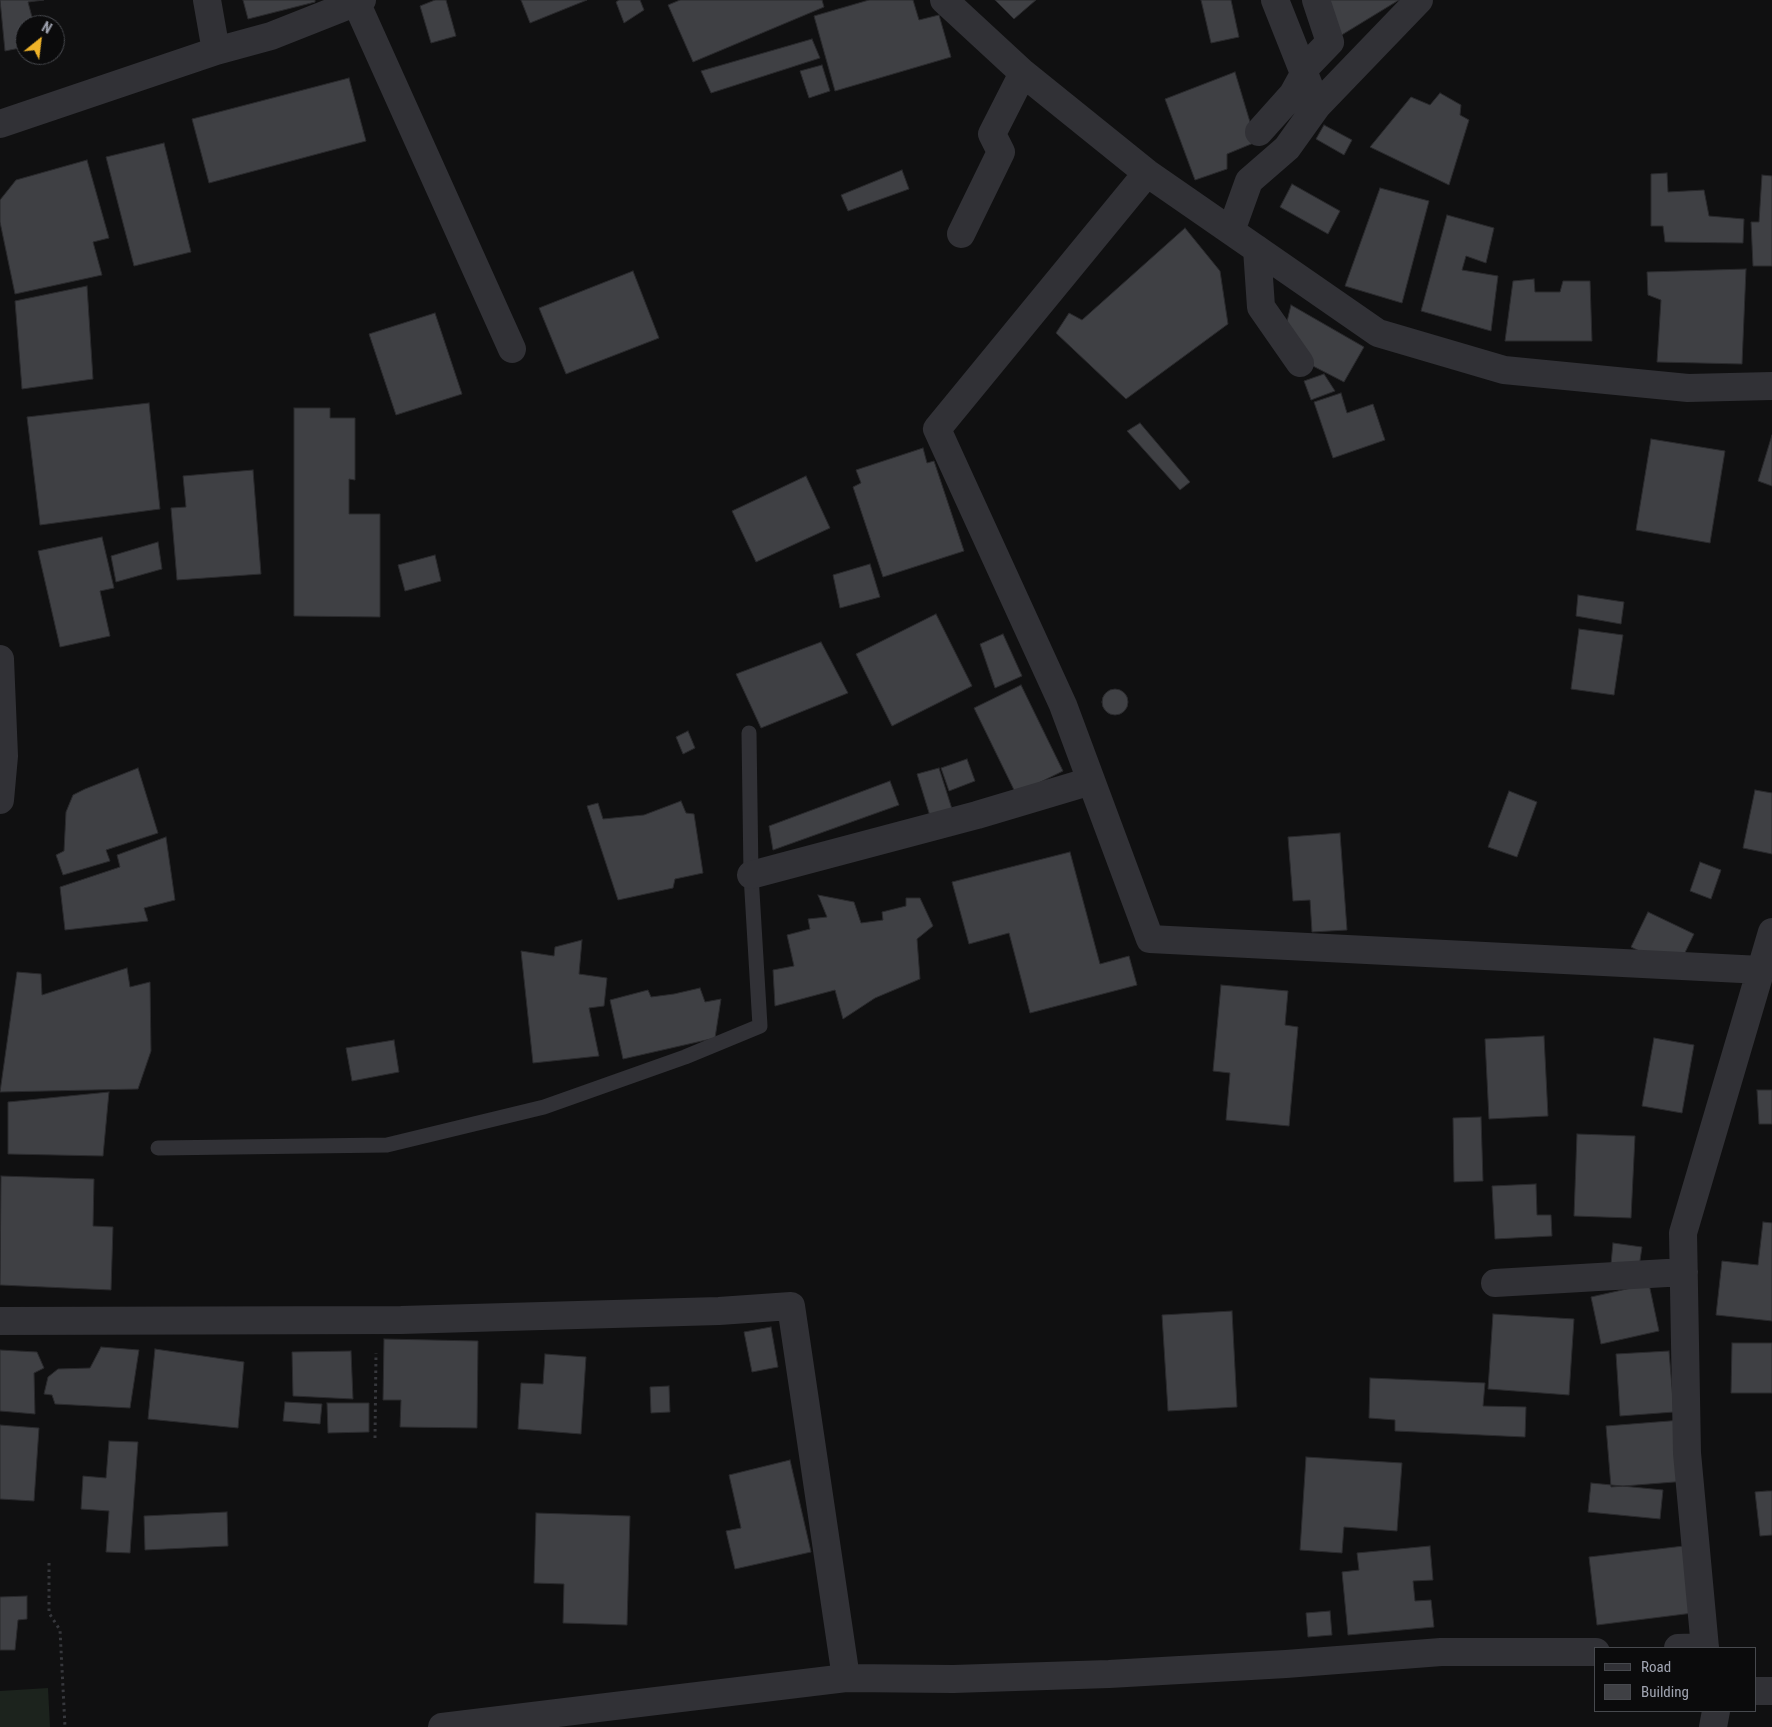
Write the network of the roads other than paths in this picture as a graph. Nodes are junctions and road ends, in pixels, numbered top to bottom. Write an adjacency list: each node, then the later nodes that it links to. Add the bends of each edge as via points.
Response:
1 (207, 0): 7 (street)
2 (944, 0): 9 (street)
3 (1275, 0): 8 (street)
4 (1316, 0): 8 (street, via 1330,42)
5 (1420, 0): 10 (street)
6 (359, 1): 7 (street, via 271,36); 17 (street)
7 (216, 51): 11 (street)
8 (1304, 72): 10 (street); 12 (street, via 1293,94)
9 (1023, 73): 13 (street); 15 (street, via 992,134 1000,152)
10 (1317, 106): 14 (street, via 1286,148 1249,181)
11 (0, 124)
12 (1259, 132)
13 (1147, 173): 14 (street); 22 (street, via 937,429 1063,705)
14 (1231, 230): 16 (street)
15 (961, 234)
16 (1257, 249): 18 (street, via 1261,307); 19 (street, via 1378,332 1504,370 1688,388)
17 (512, 349)
18 (1300, 363)
19 (1772, 386)
20 (0, 659): 23 (street, via 4,756)
21 (748, 733): 24 (lane)
22 (1091, 781): 24 (street); 26 (street, via 1150,939)
23 (0, 800)
24 (751, 875): 27 (lane, via 760,1026 685,1057 544,1107 387,1145)
25 (1772, 932): 26 (street)
26 (1761, 970): 28 (street, via 1683,1233)
27 (158, 1148)
28 (1684, 1272): 29 (street); 31 (street, via 1687,1453)
29 (1494, 1283)
30 (0, 1321): 33 (street, via 375,1320 719,1311 791,1306)
31 (1705, 1647)
32 (1594, 1652): 33 (street, via 1441,1652 1110,1674 954,1679)
33 (846, 1678): 37 (street)
34 (1757, 1690): 35 (street)
35 (1772, 1691)
36 (1716, 1712): 38 (street)
37 (442, 1727)
38 (1713, 1727)

